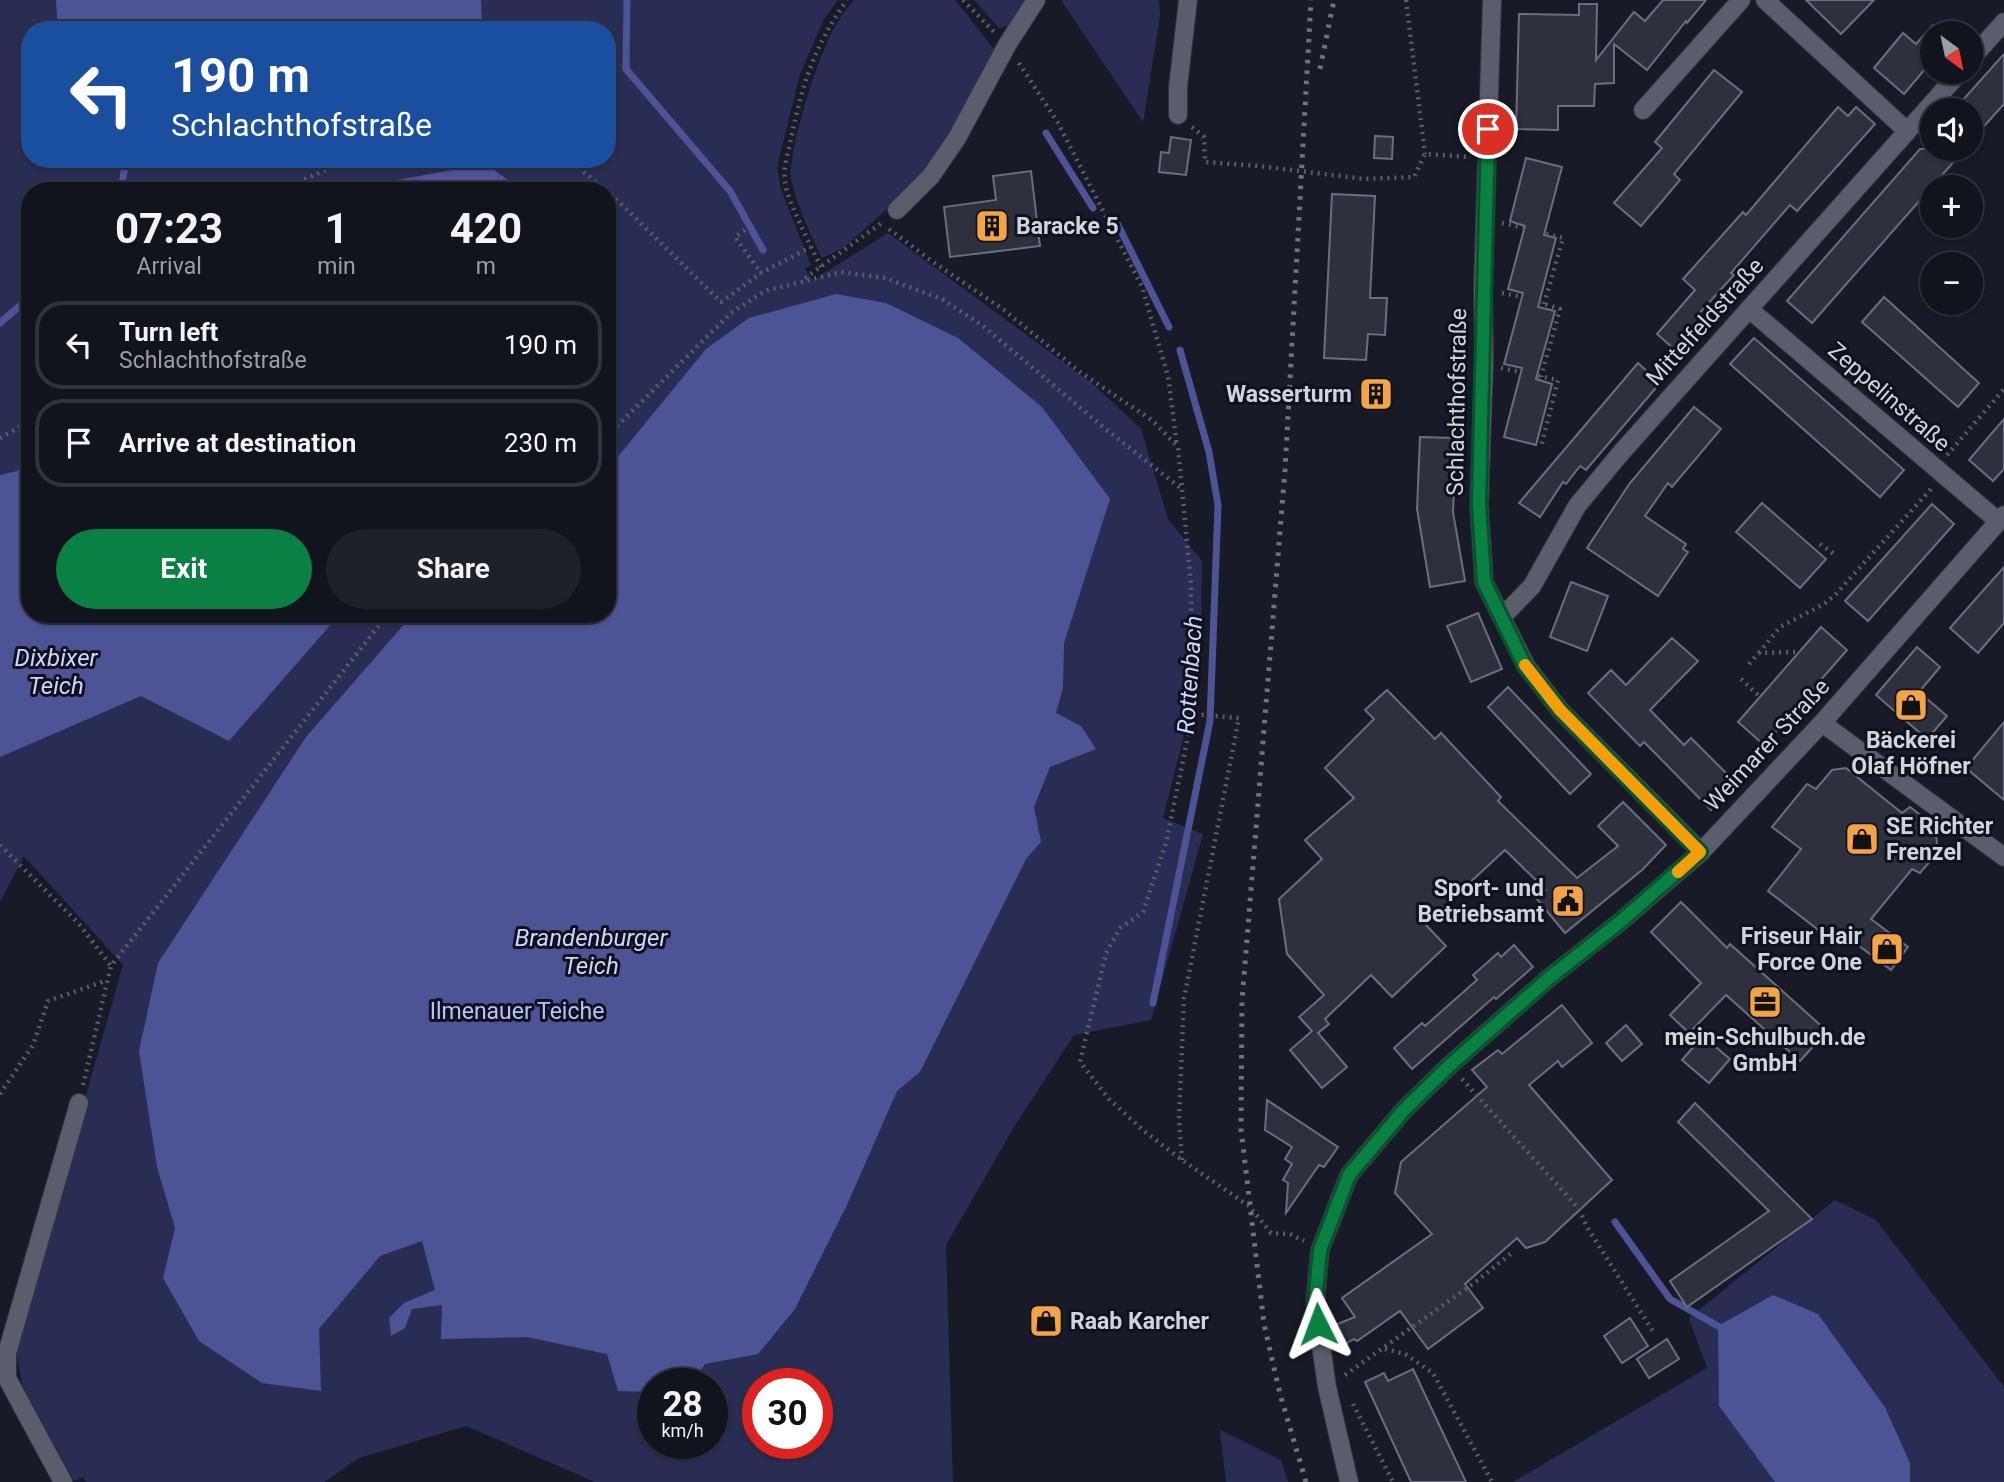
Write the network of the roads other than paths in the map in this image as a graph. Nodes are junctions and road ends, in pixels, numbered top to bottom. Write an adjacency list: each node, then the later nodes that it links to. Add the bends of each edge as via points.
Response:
1 (1036, 0): 12 (street, via 957,138 930,176)
2 (1188, 0): 10 (street)
3 (1492, 0): 15 (street, Schlachthofstraße, via 1479,503 1484,582)
4 (1741, 0): 9 (street)
5 (1765, 0): 11 (street)
6 (2004, 22): 7 (street)
7 (1983, 45)
8 (1949, 84): 11 (street, Mittelfeldstraße)
9 (1643, 110)
10 (1178, 115)
11 (1906, 130): 13 (street, Mittelfeldstraße)
12 (897, 210)
13 (1749, 309): 14 (street, Zeppelinstraße, via 1935,469); 15 (street, Mittelfeldstraße, via 1577,506 1532,586)
14 (2001, 518): 16 (street, Weimarer Straße)
15 (1502, 617): 17 (street, Schlachthofstraße, via 1525,666 1560,710)
16 (1822, 723): 17 (street, Weimarer Straße); 18 (street)
17 (1700, 852): 21 (street, Weimarer Straße, via 1450,1065 1349,1175 1320,1250 1315,1303 1327,1387)
18 (2004, 857)
19 (79, 1103): 20 (street, via 6,1353 7,1378)
20 (62, 1482)
21 (1349, 1482)

